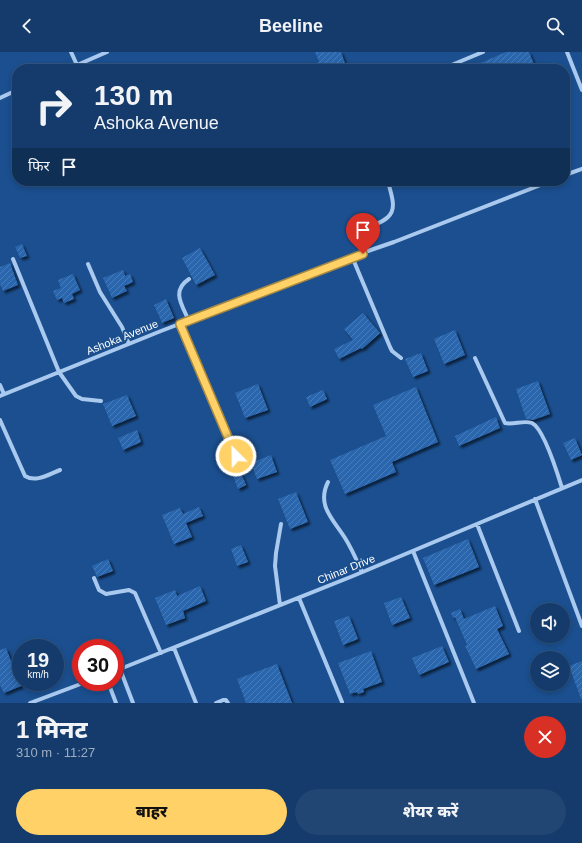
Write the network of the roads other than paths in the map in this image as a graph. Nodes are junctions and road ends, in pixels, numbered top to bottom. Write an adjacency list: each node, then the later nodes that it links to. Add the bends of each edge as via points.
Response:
1 (71, 52): 5 (street)
2 (107, 52): 6 (street)
3 (483, 52): 7 (street)
4 (567, 52): 8 (street)
5 (76, 64)
6 (78, 64)
7 (454, 64)
8 (582, 90)
9 (12, 92): 10 (street)
10 (0, 98)
11 (582, 169): 12 (street)
12 (570, 173)
13 (389, 186): 15 (street, via 392,211 390,216 367,232)
14 (538, 186): 15 (street, Ashoka Avenue)
15 (364, 253): 16 (street, Ashoka Avenue)
16 (352, 258): 20 (street, Ashoka Avenue); 23 (street, via 390,347)
17 (13, 259): 25 (street)
18 (88, 264): 22 (street, via 100,292 122,327)
19 (189, 279): 20 (street, via 179,291)
20 (188, 321): 21 (street, Ashoka Avenue)
21 (180, 324): 22 (street, Ashoka Avenue); 30 (street)
22 (129, 344): 25 (street, Ashoka Avenue)
23 (401, 358)
24 (475, 358): 34 (street, via 505,423 532,423 538,428)
25 (59, 372): 27 (street, Ashoka Avenue); 28 (street, via 76,396)
26 (0, 385): 27 (street)
27 (2, 395)
28 (101, 402)
29 (0, 420): 31 (street, via 25,476 30,480 36,479)
30 (236, 456)
31 (60, 470)
32 (582, 480): 34 (street, Chinar Drive)
33 (328, 482): 39 (street, via 323,493 327,511 350,546)
34 (562, 488): 35 (street, Chinar Drive)
35 (535, 500): 37 (street, Chinar Drive); 43 (street)
36 (281, 524): 42 (street, via 276,553)
37 (477, 524): 38 (street, Chinar Drive); 44 (street)
38 (413, 551): 39 (street, Chinar Drive); 59 (street)
39 (362, 572): 41 (street, Chinar Drive)
40 (94, 578): 46 (street, via 100,590 106,594 129,590 136,593)
41 (298, 598): 42 (street, Chinar Drive); 52 (street)
42 (280, 605): 45 (street, Chinar Drive)
43 (582, 626)
44 (520, 631)
45 (174, 648): 46 (street, Chinar Drive); 56 (street)
46 (161, 653): 47 (street, Chinar Drive)
47 (124, 667)
48 (124, 679): 55 (street)
49 (72, 688): 51 (street)
50 (111, 691): 54 (street)
51 (41, 701): 53 (street)
52 (342, 702)
53 (30, 703)
54 (116, 703)
55 (133, 703)
56 (196, 703)
57 (216, 703): 58 (street, via 225,700)
58 (228, 703)
59 (474, 703)

